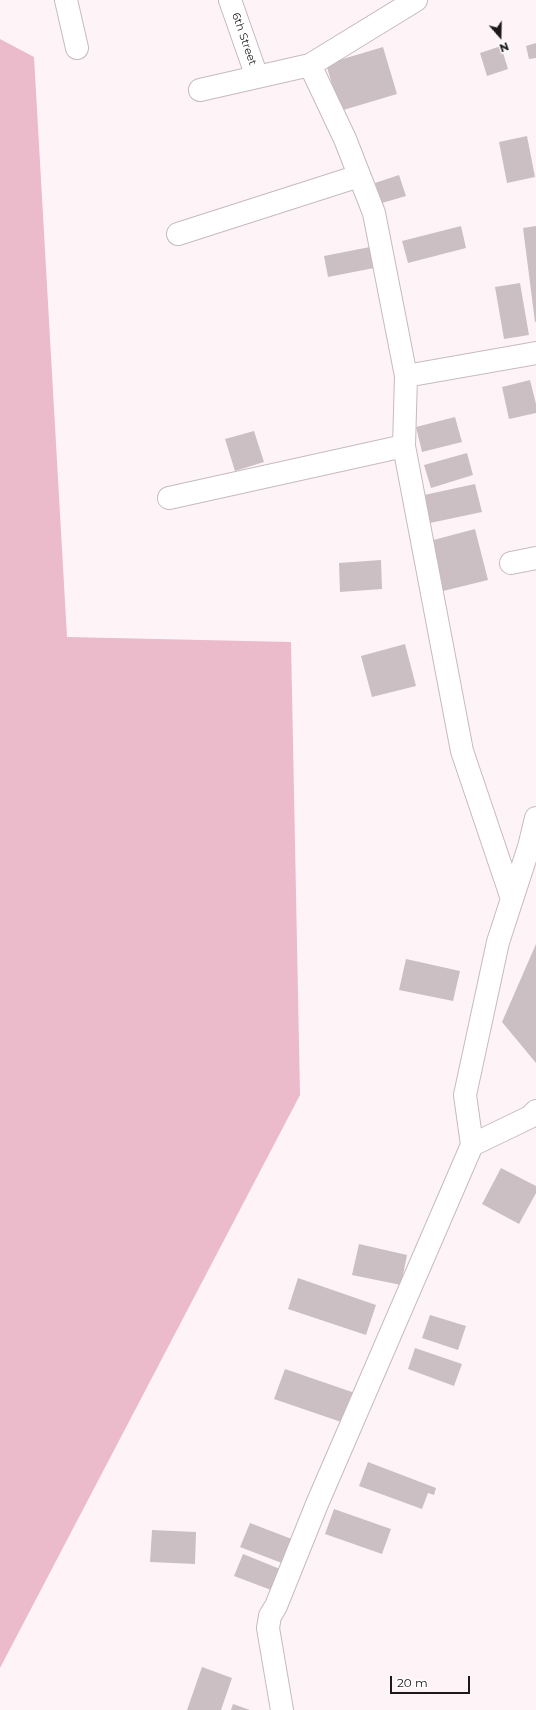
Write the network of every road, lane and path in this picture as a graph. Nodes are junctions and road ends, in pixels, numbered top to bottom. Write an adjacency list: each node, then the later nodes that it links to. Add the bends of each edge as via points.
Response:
1 (66, 0): 4 (street)
2 (230, 0): 6 (street, 6th Street)
3 (416, 0): 5 (street)
4 (77, 48)
5 (310, 65): 6 (street); 8 (street)
6 (257, 77): 7 (street)
7 (200, 90)
8 (360, 176): 9 (street); 11 (street, via 374,213)
9 (178, 234)
10 (536, 353): 11 (street)
11 (406, 376): 12 (street)
12 (404, 446): 13 (street); 17 (street, via 462,751)
13 (169, 498)
14 (536, 558): 15 (street)
15 (511, 563)
16 (536, 818): 17 (street)
17 (512, 899): 19 (street, via 498,942 465,1095)
18 (536, 1111): 19 (street, via 530,1117)
19 (472, 1145): 20 (street, via 270,1616 268,1628)
20 (282, 1710)

